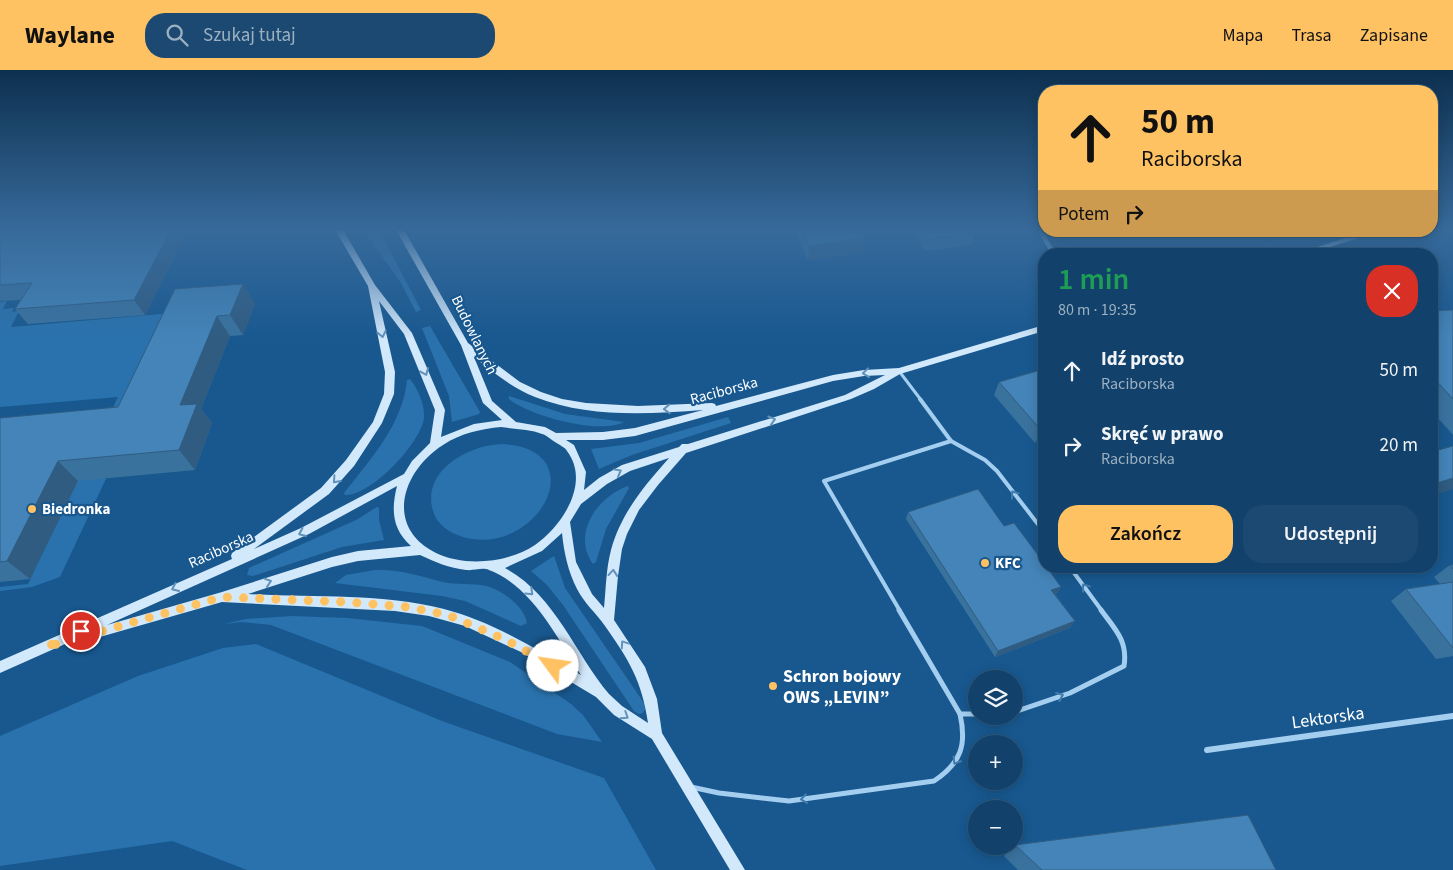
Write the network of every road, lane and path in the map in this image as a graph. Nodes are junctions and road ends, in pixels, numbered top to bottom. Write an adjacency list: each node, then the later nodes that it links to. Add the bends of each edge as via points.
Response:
1 (360, 265): 3 (main road)
2 (420, 265): 5 (main road, Budowlanych)
3 (372, 286): 11 (main road, one-way to 11, via 408,333 434,393 440,414); 19 (main road, one-way to 19, via 390,372 389,394 377,423 350,463 325,491)
4 (1038, 330): 6 (main road, Raciborska)
5 (465, 345): 7 (main road, one-way to 5, via 634,410 577,404 544,396 518,384); 8 (main road, Budowlanych, via 488,403)
6 (899, 370): 7 (main road, Raciborska, one-way to 7, via 833,378); 10 (lane); 12 (main road, Raciborska, one-way to 6, via 848,397 871,388)
7 (733, 405): 9 (main road, Raciborska, via 635,432)
8 (512, 423): 9 (main road, via 536,427); 11 (main road, via 466,430)
9 (557, 436): 14 (main road, via 569,446 580,468 582,481)
10 (951, 441): 16 (lane, one-way to 10, via 997,471 985,460); 27 (lane, via 824,481)
11 (435, 446): 13 (main road, via 422,456)
12 (685, 447): 14 (main road, Raciborska, one-way to 12, via 626,468); 22 (main road, one-way to 12, via 614,564 622,533 649,488)
13 (406, 477): 17 (main road, via 400,494 400,519 407,536); 19 (main road, Raciborska, one-way to 19, via 305,531)
14 (578, 500): 15 (main road)
15 (566, 524): 18 (main road, via 536,548 519,557); 22 (main road, via 575,574 588,598)
16 (1038, 524)
17 (421, 550): 18 (main road, via 452,564); 21 (main road, Raciborska, one-way to 17, via 346,558)
18 (490, 565): 25 (main road, one-way to 25, via 524,586 545,607)
19 (219, 568): 23 (main road, Raciborska, one-way to 23)
20 (1075, 573): 26 (lane, one-way to 20, via 1099,680 1124,666 1126,653 1121,637)
21 (222, 597): 23 (main road, Raciborska); 25 (main road, via 367,603 448,615 514,643)
22 (608, 621): 30 (main road, one-way to 22, via 651,699 639,667)
23 (46, 647): 24 (main road, Raciborska)
24 (0, 667)
25 (599, 692): 30 (main road, one-way to 30, via 619,713)
26 (1023, 710)
27 (960, 714): 28 (lane); 32 (lane, one-way to 32, via 964,731 962,750 949,771 934,781 789,801)
28 (968, 714)
29 (1453, 716): 31 (street, Lektorska)
30 (656, 735): 32 (main road)
31 (1207, 750)
32 (687, 786): 33 (main road)
33 (738, 870)

